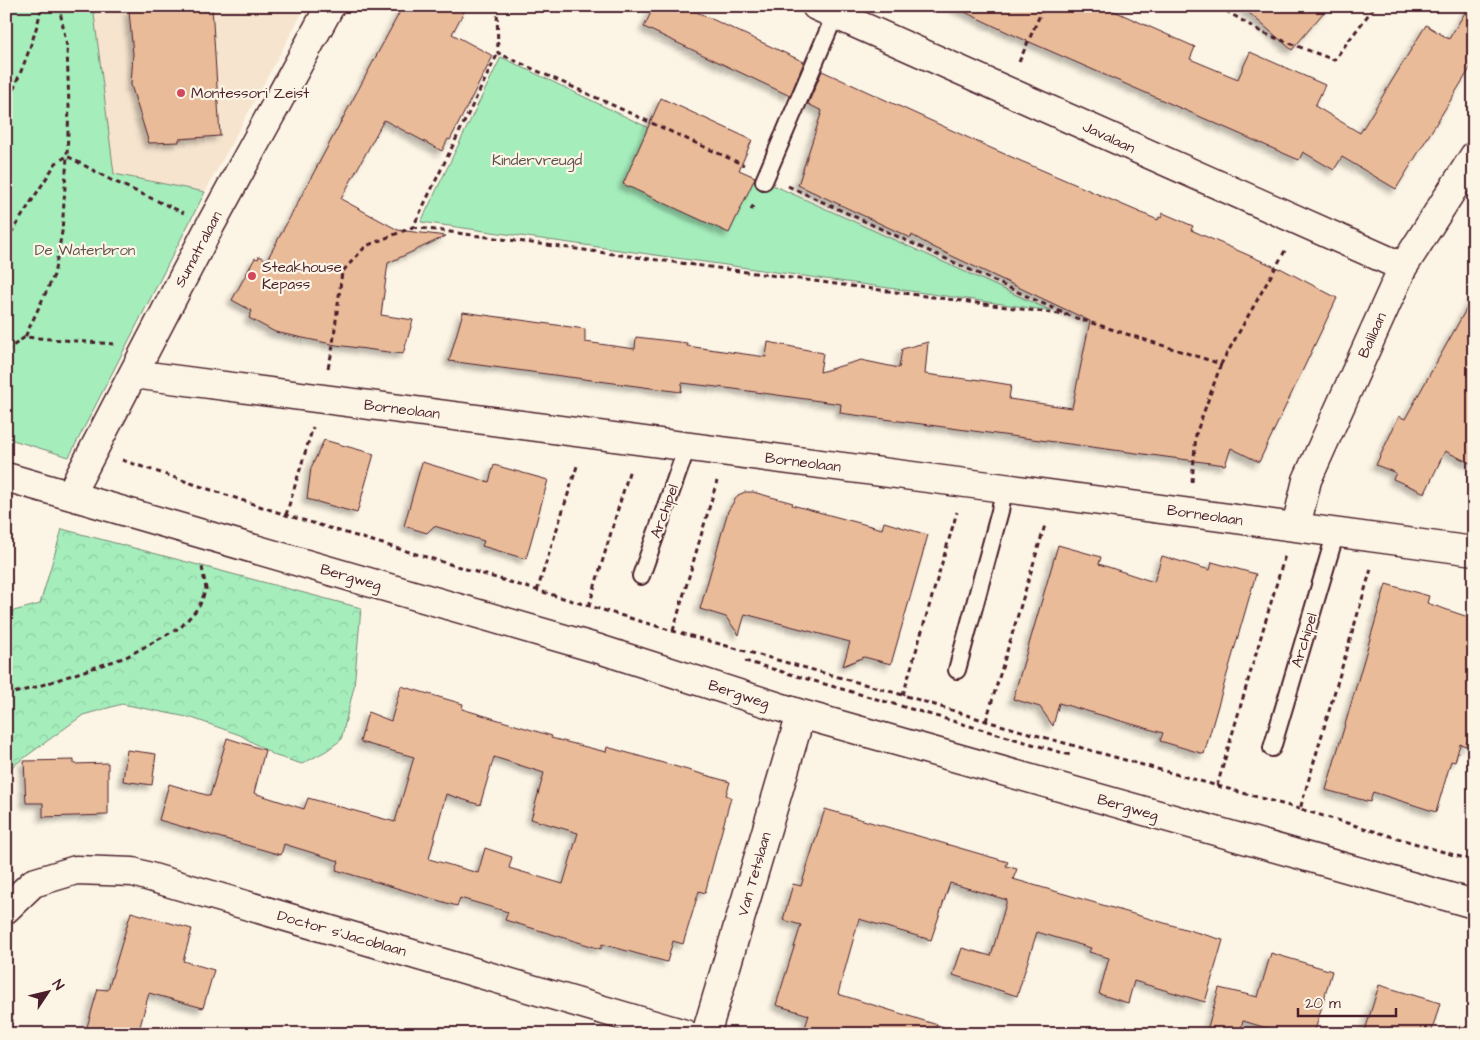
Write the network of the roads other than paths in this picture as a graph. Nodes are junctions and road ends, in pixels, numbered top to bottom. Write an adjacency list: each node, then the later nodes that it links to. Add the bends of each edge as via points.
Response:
1 (330, 6): 6 (street, Sumatralaan)
2 (826, 11): 4 (lane); 5 (street, Javalaan)
3 (1474, 156): 5 (street, Balilaan)
4 (766, 178)
5 (1403, 267): 12 (street, Balilaan, via 1307,480)
6 (138, 364): 7 (street, Borneolaan, via 318,410); 10 (street, Sumatralaan)
7 (687, 446): 9 (street, Borneolaan); 14 (lane, Archipel)
8 (6, 477): 10 (street, Bergweg)
9 (1004, 488): 12 (street, Borneolaan, via 1188,512); 15 (lane)
10 (70, 495): 16 (street, Bergweg, via 598,649)
11 (1336, 532): 12 (street, Borneolaan); 13 (street, Borneolaan); 17 (lane, Archipel)
12 (1291, 537)
13 (1474, 552)
14 (641, 576)
15 (956, 670)
16 (801, 714): 18 (street, Bergweg); 21 (street, Van Tetslaan)
17 (1272, 748)
18 (1474, 904)
19 (6, 909): 20 (street, Doctor s'Jacoblaan, via 33,883 76,870 133,872)
20 (685, 1034)
21 (706, 1034)

